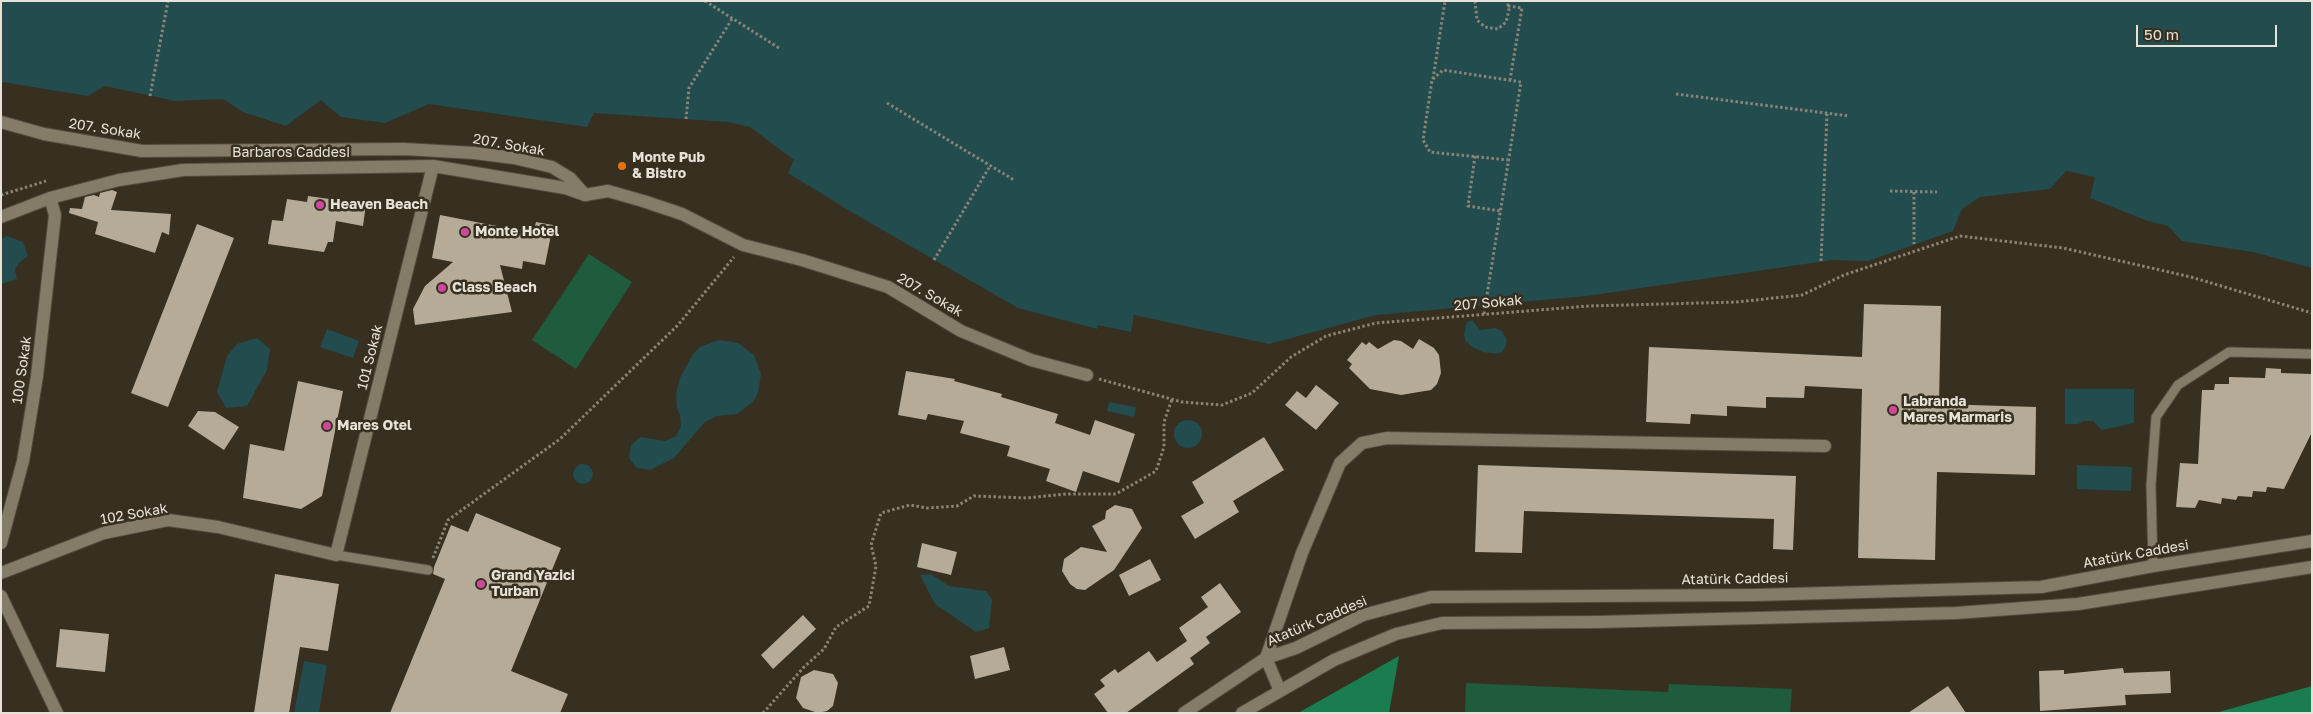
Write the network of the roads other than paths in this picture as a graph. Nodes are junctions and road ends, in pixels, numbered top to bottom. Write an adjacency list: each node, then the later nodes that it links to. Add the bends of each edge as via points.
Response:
1 (1, 122): 3 (street, 207. Sokak, via 44,134 142,150 394,149 514,158 552,167 570,178)
2 (433, 166): 3 (street, Barbaros Caddesi, via 565,188); 4 (street, Barbaros Caddesi, via 183,170 119,180); 11 (street, 101 Sokak)
3 (585, 195): 7 (street, 207. Sokak, via 608,191 642,201 682,214 743,245 888,287 961,331 1031,360)
4 (50, 198): 5 (street, Barbaros Caddesi); 10 (street, 100 Sokak, via 55,216 37,376 23,461)
5 (1, 217)
6 (2312, 354): 12 (lane, via 2229,352 2178,385 2156,417 2151,485)
7 (1087, 375)
8 (1825, 446): 17 (street, via 1387,438 1362,444 1340,463 1302,553)
9 (2312, 541): 12 (street, Atatürk Caddesi)
10 (1, 543)
11 (336, 554): 14 (lane); 15 (street, 102 Sokak, via 218,527 168,520 104,533)
12 (2154, 566): 17 (street, Atatürk Caddesi, via 2041,587 1755,595 1431,597 1363,615 1296,648)
13 (2312, 567): 18 (street, via 2078,604 1956,613 1442,623 1396,634 1334,660)
14 (428, 570)
15 (1, 573)
16 (1, 596): 19 (street)
17 (1266, 658): 18 (street); 20 (street, Atatürk Caddesi)
18 (1280, 691): 21 (street)
19 (57, 713)
20 (1184, 713)
21 (1242, 713)

